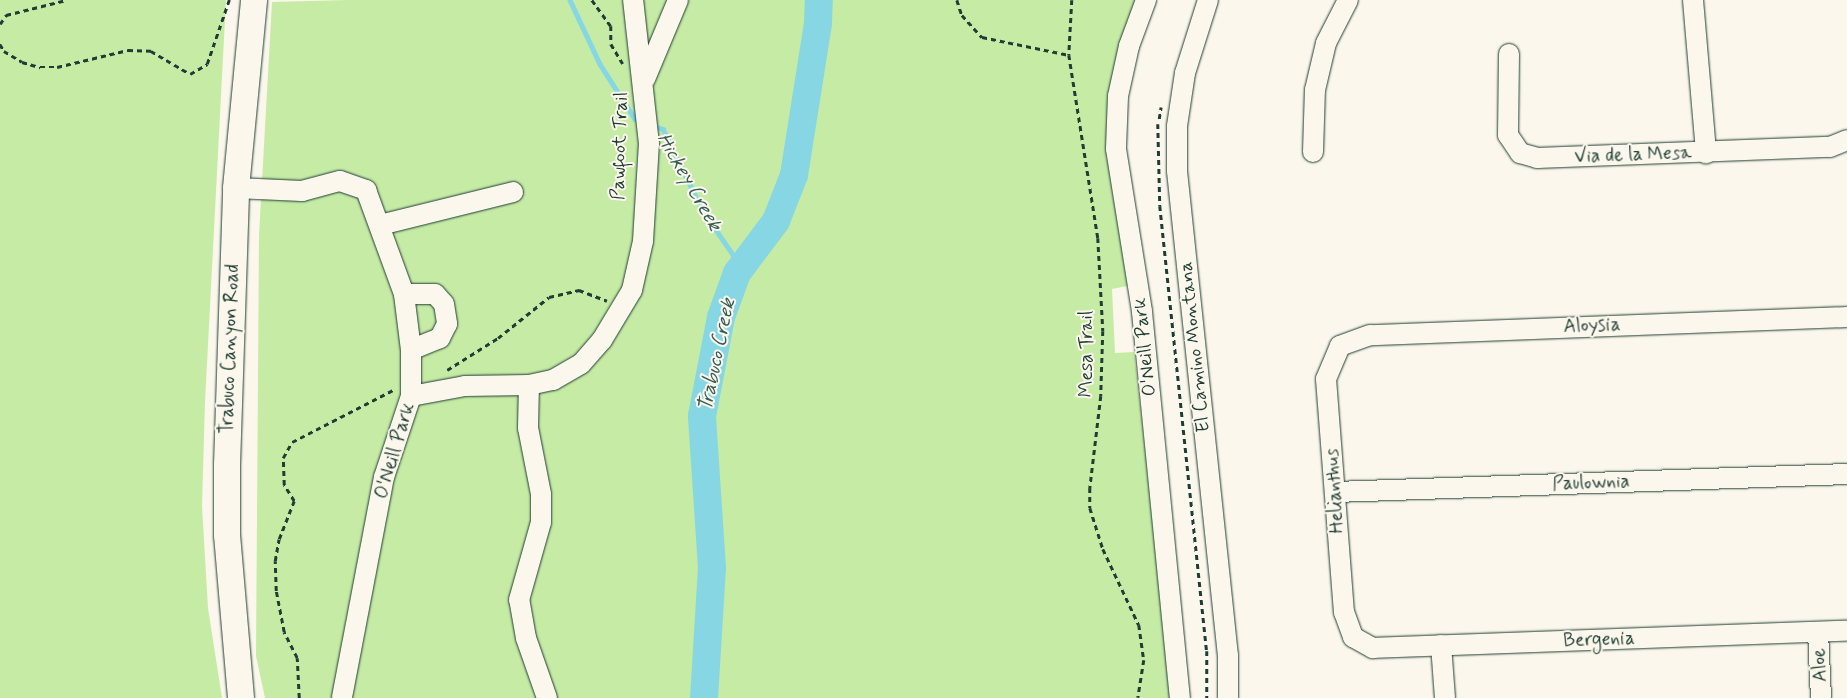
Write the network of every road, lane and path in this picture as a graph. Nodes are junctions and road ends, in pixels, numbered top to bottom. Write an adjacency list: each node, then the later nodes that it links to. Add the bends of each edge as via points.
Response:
1 (66, 0): 13 (path, via 6,15)
2 (229, 0): 14 (path, via 207,64 190,74 150,51 128,50 57,67 22,62 4,51)
3 (254, 0): 21 (main road, Trabuco Canyon Road)
4 (592, 0): 17 (path, Pawfoot Trail, via 611,26 617,58)
5 (634, 0): 17 (street)
6 (678, 0): 17 (street)
7 (957, 0): 16 (path, via 962,15 982,37)
8 (1072, 0): 16 (path, Mesa Trail)
9 (1146, 0): 40 (street, O'Neill Park, via 1129,46 1118,96 1116,148 1142,312)
10 (1208, 0): 41 (street, El Camino Montana, via 1185,73 1177,126 1177,170 1228,655)
11 (1348, 0): 19 (street, via 1326,43 1315,90)
12 (1693, 0): 20 (street)
13 (0, 24)
14 (0, 44)
15 (1509, 54): 20 (street, Via de la Mesa, via 1508,135 1520,152 1537,158)
16 (1069, 55): 39 (path, Mesa Trail, via 1086,149 1100,271 1101,396 1090,508 1103,549 1139,625 1144,660)
17 (637, 75): 28 (street, via 648,113 649,136 643,241 632,290 602,340 581,364 553,380)
18 (1847, 140): 20 (street, Via de la Mesa, via 1830,147)
19 (1313, 152)
20 (1706, 153)
21 (236, 188): 23 (street, O'Neill Park, via 302,191 340,181 366,190); 36 (main road, Trabuco Canyon Road, via 230,307 227,535)
22 (513, 192): 23 (street)
23 (380, 225): 24 (street, O'Neill Park)
24 (404, 294): 27 (street, O'Neill Park); 27 (street, via 435,294 444,304 447,324 440,338)
25 (1847, 317): 26 (street, Aloysia, via 1370,335)
26 (1340, 346): 31 (street, Helianthus, via 1326,379)
27 (411, 350): 29 (street, O'Neill Park)
28 (529, 385): 29 (street, via 465,386); 38 (street, via 528,428 541,494 541,522 519,600 526,638)
29 (411, 396): 37 (street, O'Neill Park, via 384,477)
30 (1847, 474): 31 (street, Paulownia)
31 (1335, 492): 34 (street, Helianthus, via 1344,612)
32 (1847, 631): 33 (street, Bergenia)
33 (1818, 632): 35 (street, Bergenia); 43 (street, Aloe)
34 (1354, 636): 35 (street, Bergenia, via 1373,648)
35 (1441, 645): 42 (street)
36 (241, 698)
37 (342, 698)
38 (547, 698)
39 (1138, 698)
40 (1180, 698)
41 (1228, 698)
42 (1445, 698)
43 (1821, 698)

